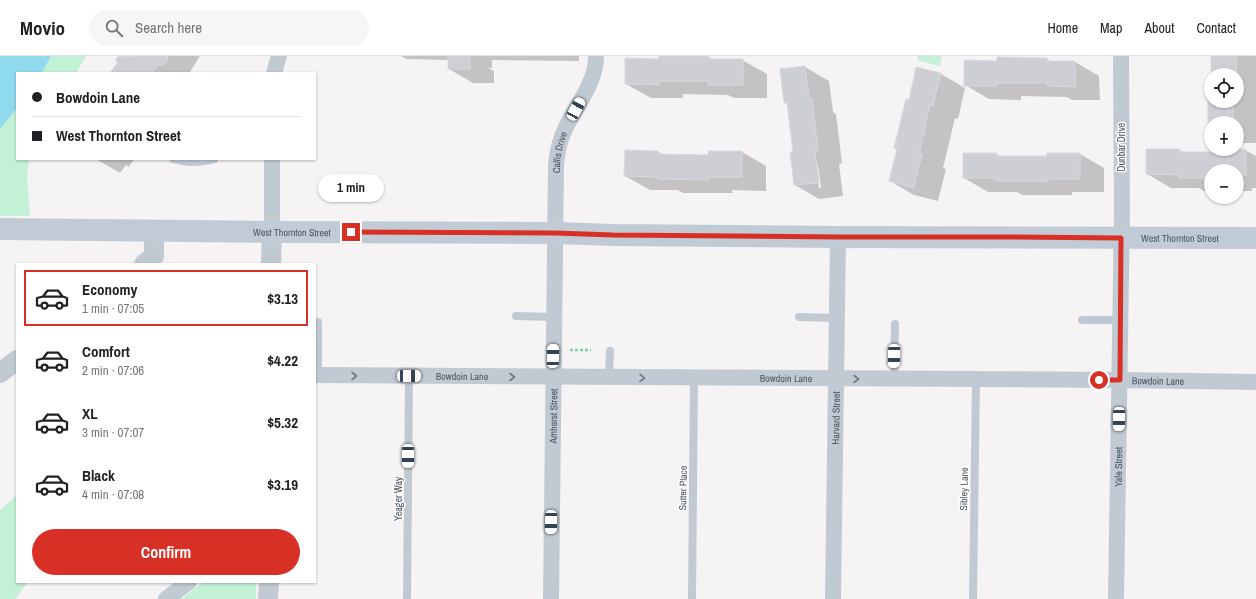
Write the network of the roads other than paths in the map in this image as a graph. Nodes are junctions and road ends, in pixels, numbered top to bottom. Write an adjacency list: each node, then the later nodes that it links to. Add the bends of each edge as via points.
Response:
1 (279, 56): 4 (street)
2 (596, 56): 11 (street, Callis Drive, via 588,87 566,126 557,152)
3 (1121, 56): 13 (street, Dunbar Drive)
4 (274, 72)
5 (177, 160): 6 (lane, via 187,163)
6 (210, 160)
7 (272, 160): 10 (street)
8 (0, 228): 9 (main road, West Thornton Street)
9 (154, 230): 10 (main road, West Thornton Street); 15 (street, via 154,256)
10 (272, 232): 11 (main road, West Thornton Street); 16 (street)
11 (555, 233): 12 (main road, West Thornton Street); 18 (street, Amherst Street)
12 (838, 237): 13 (main road, West Thornton Street); 20 (street, Harvard Street)
13 (1121, 238): 14 (main road, West Thornton Street); 22 (street, Yale Street)
14 (1256, 238)
15 (145, 263)
16 (270, 263)
17 (516, 316): 18 (lane)
18 (554, 317): 30 (street, Amherst Street)
19 (799, 317): 20 (lane)
20 (836, 318): 33 (street, Harvard Street)
21 (1082, 320): 22 (lane)
22 (1121, 320): 36 (street, Yale Street)
23 (318, 322): 28 (lane)
24 (895, 324): 34 (lane)
25 (610, 350): 31 (lane)
26 (16, 361): 27 (street)
27 (0, 373)
28 (316, 375): 29 (street, Bowdoin Lane, one-way to 29)
29 (409, 376): 30 (street, Bowdoin Lane, one-way to 30); 42 (lane, Yeager Way)
30 (553, 377): 31 (street, Bowdoin Lane); 43 (street, Amherst Street)
31 (609, 377): 32 (street, Bowdoin Lane, one-way to 32)
32 (694, 378): 33 (street, Bowdoin Lane); 44 (lane, Sutter Place)
33 (836, 379): 34 (street, Bowdoin Lane, one-way to 34); 45 (street, Harvard Street)
34 (894, 379): 35 (street, Bowdoin Lane)
35 (976, 380): 36 (street, Bowdoin Lane); 46 (lane, Sibley Lane)
36 (1120, 380): 37 (street, Bowdoin Lane); 47 (street, Yale Street)
37 (1256, 382)
38 (188, 583): 40 (street)
39 (268, 583): 41 (street)
40 (166, 599)
41 (268, 599)
42 (407, 599)
43 (551, 599)
44 (692, 599)
45 (833, 599)
46 (973, 599)
47 (1116, 599)

